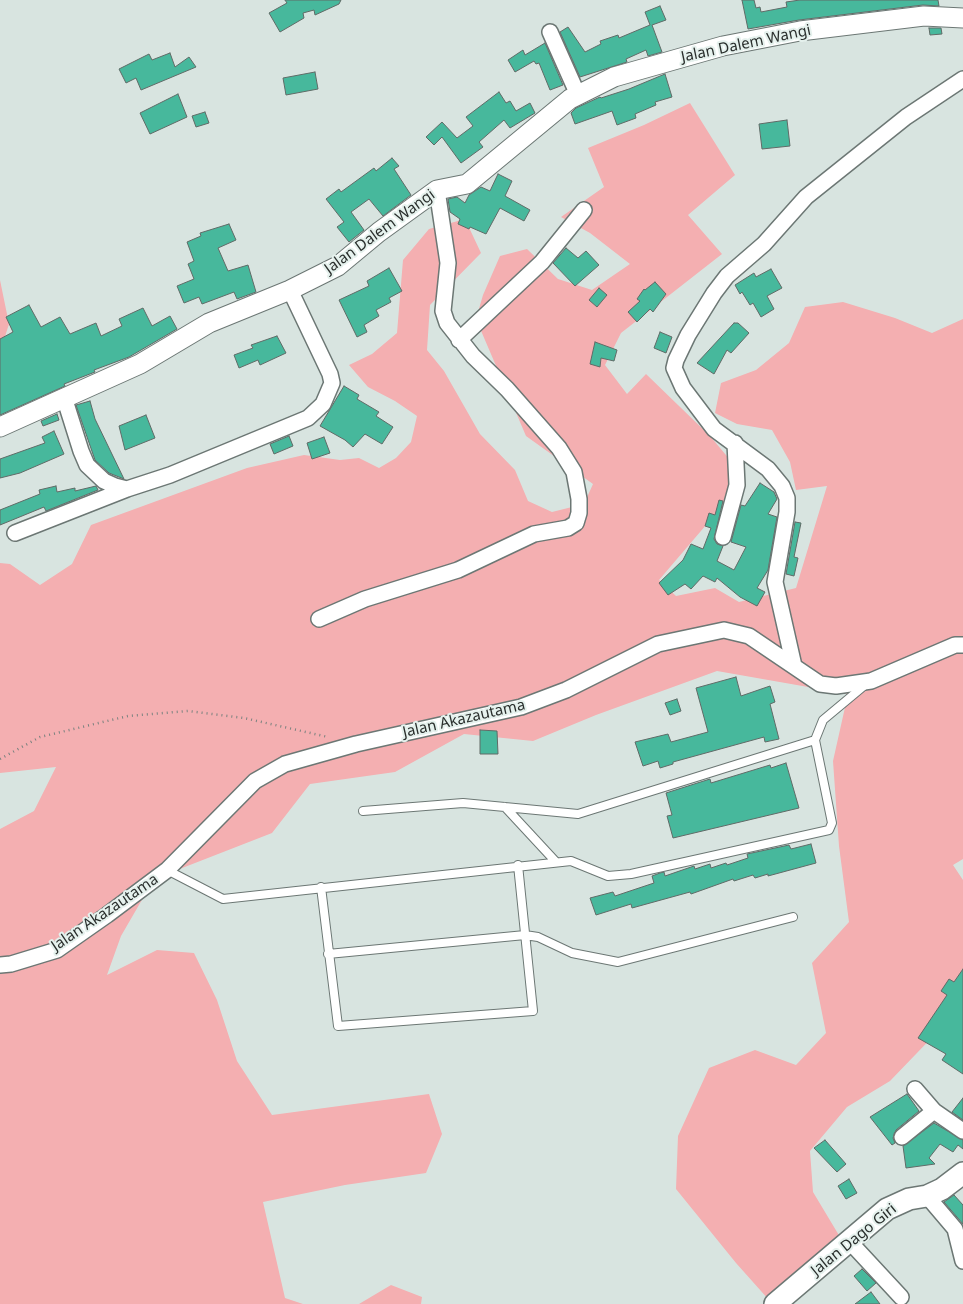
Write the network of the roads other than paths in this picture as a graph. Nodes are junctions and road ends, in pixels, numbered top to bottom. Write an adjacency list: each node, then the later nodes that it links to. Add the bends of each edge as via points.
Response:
1 (963, 18): 4 (street, Jalan Dalem Wangi, via 924,16 790,33 723,46 614,77)
2 (550, 32): 4 (street)
3 (963, 79): 11 (street, via 906,117 826,179 764,244 734,269 714,293 688,335 674,368 682,388 714,429)
4 (578, 95): 5 (street, Jalan Dalem Wangi, via 467,184)
5 (437, 190): 7 (street, Jalan Dalem Wangi, via 338,266); 8 (street, via 448,263 443,311)
6 (584, 210): 8 (street, via 542,262)
7 (290, 290): 9 (street, Jalan Dalem Wangi, via 209,323 140,364); 12 (street, via 330,374 332,384 323,404 308,418 170,475)
8 (459, 340): 15 (street, via 559,448 574,472 579,498 576,523 568,528 534,534 458,570 365,599)
9 (64, 397): 10 (street, Jalan Dalem Wangi); 12 (street, via 80,451 88,464 104,480)
10 (0, 427)
11 (735, 443): 14 (street, via 737,485); 17 (street, via 768,470 782,486 787,498 775,582)
12 (127, 488): 13 (street)
13 (15, 533)
14 (724, 537)
15 (319, 620)
16 (963, 645): 18 (street, Jalan Akazautama, via 955,645)
17 (794, 666): 18 (street, Jalan Akazautama, via 820,684 836,686); 24 (street, Jalan Akazautama, via 748,636 724,630 658,644 566,690 522,707 356,744 285,764 255,781)
18 (871, 681): 19 (lane, via 823,720)
19 (815, 740): 20 (lane, via 578,814); 22 (lane, via 832,823 829,830 631,874 608,876 571,860)
20 (505, 807): 21 (lane, via 462,803); 22 (lane)
21 (363, 811)
22 (556, 862): 23 (lane)
23 (518, 865): 25 (lane); 27 (lane)
24 (167, 870): 25 (lane, via 223,899); 29 (street, Jalan Akazautama, via 56,950)
25 (321, 887): 28 (lane)
26 (793, 917): 27 (lane, via 618,962 572,954)
27 (525, 935): 28 (lane); 28 (lane, via 534,1011 338,1026)
28 (328, 954)
29 (0, 965)
30 (915, 1089): 31 (street)
31 (934, 1110): 32 (street); 33 (street)
32 (963, 1131)
33 (902, 1137)
34 (963, 1173): 35 (main road, Jalan Dago Giri)
35 (927, 1196): 36 (main road, Jalan Dago Giri, via 909,1199 887,1209); 37 (street, via 955,1229)
36 (850, 1242): 38 (street); 39 (main road, Jalan Dago Giri)
37 (963, 1261)
38 (901, 1297)
39 (775, 1304)

